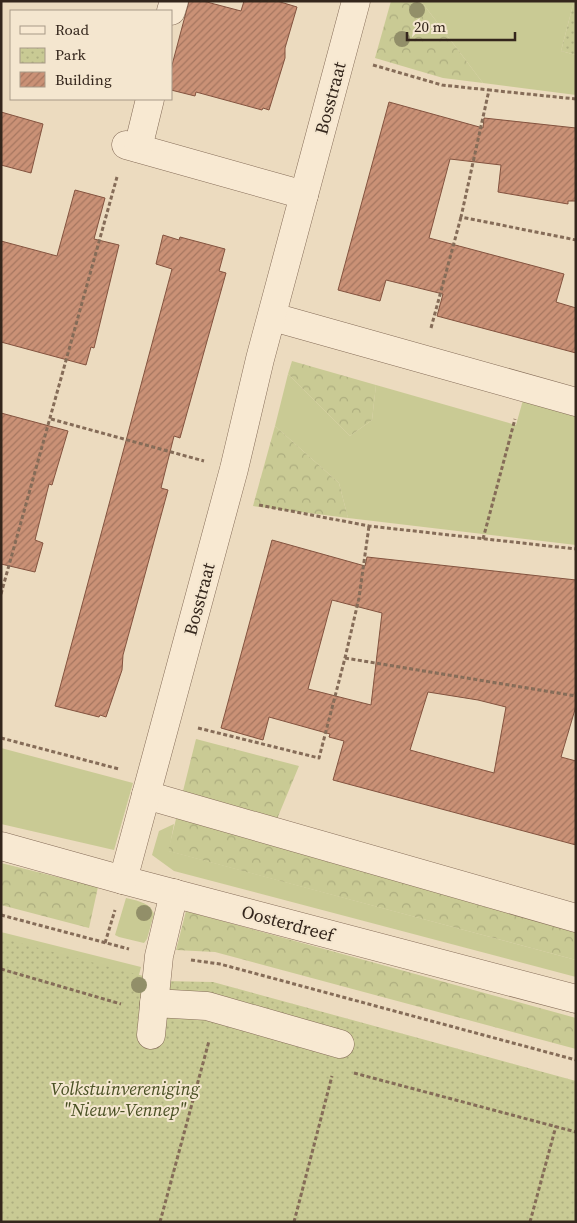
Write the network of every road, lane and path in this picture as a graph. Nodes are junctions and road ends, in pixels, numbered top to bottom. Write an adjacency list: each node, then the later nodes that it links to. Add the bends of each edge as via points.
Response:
1 (356, 1): 2 (street, Bosstraat)
2 (341, 56): 3 (path, via 442,85); 7 (street, Bosstraat)
3 (489, 90): 4 (path); 8 (path)
4 (576, 99)
5 (150, 100): 6 (street)
6 (132, 147): 7 (street); 14 (path)
7 (304, 195): 10 (street, Bosstraat)
8 (461, 217): 9 (path); 11 (path)
9 (576, 240)
10 (273, 317): 11 (street); 15 (street, Bosstraat)
11 (422, 360): 12 (street)
12 (523, 388): 13 (street); 18 (path)
13 (576, 402)
14 (50, 418): 15 (path); 20 (path)
15 (234, 469): 16 (street, Bosstraat)
16 (226, 498): 17 (path); 23 (street, Bosstraat)
17 (369, 526): 18 (path); 21 (path, via 359,598)
18 (483, 539): 19 (path)
19 (576, 550)
20 (1, 594)
21 (346, 658): 22 (path); 23 (path, via 319,758)
22 (576, 696)
23 (166, 720): 25 (street, Bosstraat)
24 (1, 738): 25 (path)
25 (149, 786): 27 (street, Bosstraat); 30 (street)
26 (1, 846): 27 (street, Oosterdreef)
27 (124, 880): 28 (street, Oosterdreef)
28 (174, 893): 31 (street); 33 (street, Oosterdreef)
29 (1, 915): 31 (path)
30 (576, 918)
31 (158, 956): 35 (street); 37 (path, via 220,964)
32 (1, 969): 35 (path)
33 (576, 999)
34 (218, 1009): 35 (street, via 207,1006); 36 (street); 40 (path)
35 (153, 1017)
36 (337, 1056): 38 (path); 41 (path)
37 (576, 1060)
38 (556, 1126): 39 (path); 42 (path)
39 (576, 1132)
40 (160, 1222)
41 (294, 1222)
42 (530, 1222)

